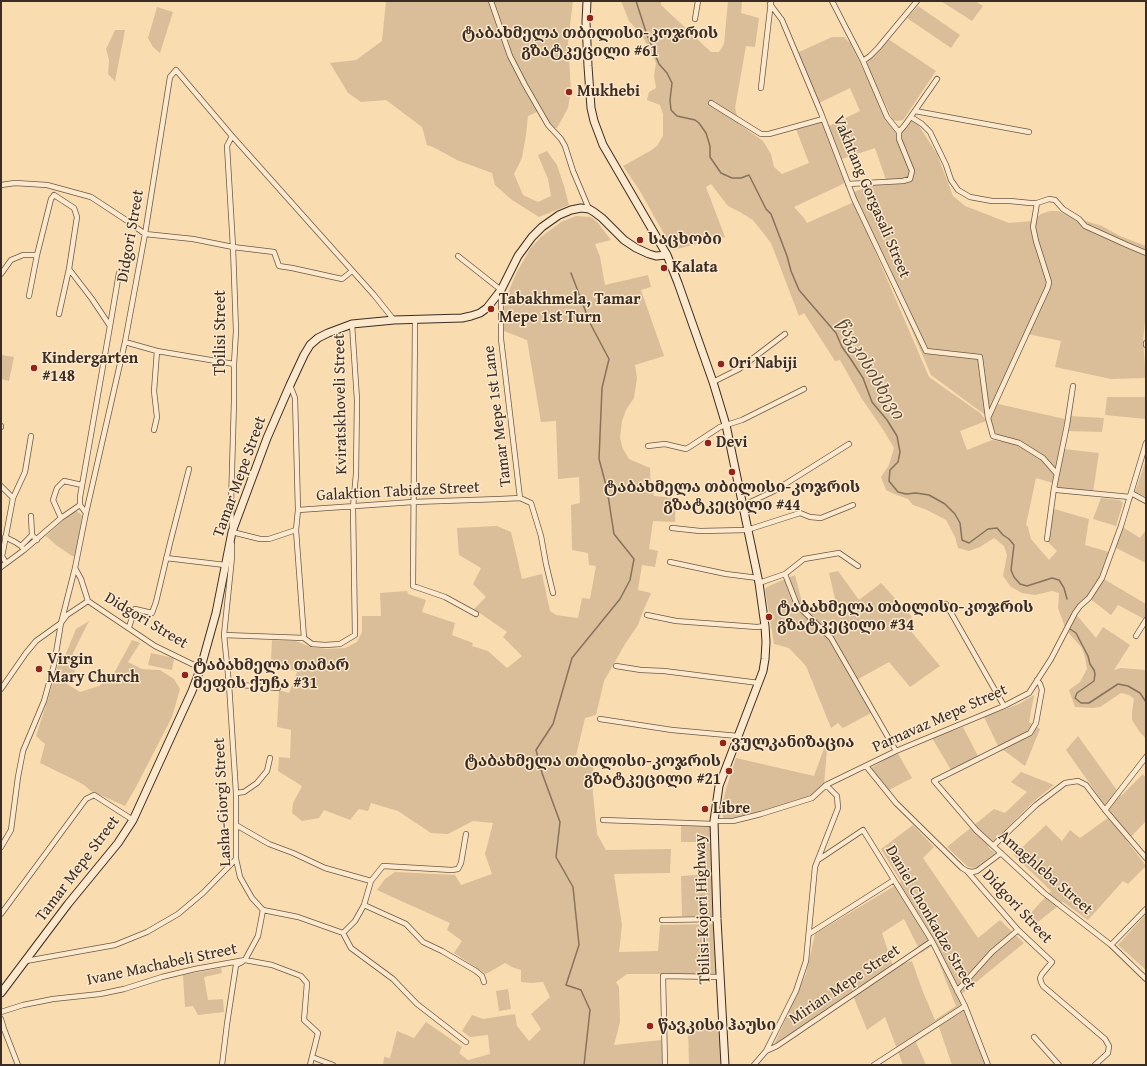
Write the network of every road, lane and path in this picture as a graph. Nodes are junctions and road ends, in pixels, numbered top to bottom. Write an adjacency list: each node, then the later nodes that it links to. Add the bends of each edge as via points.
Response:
1 (492, 1): 23 (street, via 510,56 548,125 565,146)
2 (587, 1): 28 (street, Tbilisi-Kojori Highway, via 588,66 594,122 604,145)
3 (698, 1): 7 (street)
4 (832, 1): 8 (street)
5 (917, 1): 8 (street, via 878,48)
6 (770, 3): 10 (street); 14 (street, Vakhtang Gorgasali Street, via 782,20)
7 (695, 19)
8 (863, 61): 15 (street, via 887,117)
9 (937, 80): 12 (street)
10 (761, 88)
11 (711, 103): 14 (street, via 761,134)
12 (915, 111): 13 (street); 16 (street)
13 (911, 117): 15 (street); 22 (street, via 930,132 958,190 970,197 992,201)
14 (823, 119): 18 (street, Vakhtang Gorgasali Street)
15 (899, 132): 18 (street, via 899,139 912,172 910,179)
16 (1029, 132)
17 (232, 136): 24 (street, Didgori Street, via 176,70 170,77); 25 (street, Tbilisi Street, via 227,146); 31 (street, Didgori Street)
18 (848, 184): 49 (street, Vakhtang Gorgasali Street, via 926,351 980,357)
19 (1, 186): 20 (street, via 15,183)
20 (55, 187): 21 (street); 24 (street, via 91,196)
21 (54, 195): 27 (street); 30 (street, via 74,208 77,217)
22 (1037, 203): 26 (street, via 1055,200 1085,226); 49 (street, via 1034,227 1036,242 1049,282 1048,287)
23 (588, 209): 28 (street, via 636,248 656,256); 34 (street, Tamar Mepe Street, via 571,210 542,227 518,256)
24 (145, 234): 25 (street, via 193,239); 42 (street, Didgori Street)
25 (233, 248): 31 (street, via 274,252 279,266 342,279); 44 (street, Tbilisi Street, via 236,331)
26 (1146, 253)
27 (37, 255): 33 (street, via 24,255 11,260); 35 (street)
28 (667, 255): 45 (street, Tbilisi-Kojori Highway)
29 (458, 256): 34 (street)
30 (69, 269): 36 (street); 40 (street)
31 (352, 271): 38 (street, Didgori Street)
32 (119, 273): 40 (street)
33 (1, 274)
34 (500, 290): 37 (street, Tamar Mepe Street, via 480,313 462,318); 63 (street, Tamar Mepe 1st Lane, via 501,339)
35 (29, 296)
36 (59, 314)
37 (415, 319): 38 (street, Tamar Mepe Street); 65 (street)
38 (394, 320): 39 (street, Tamar Mepe Street)
39 (352, 324): 46 (street, Tamar Mepe Street, via 328,333 310,345); 69 (street, Kviratskhoveli Street, via 357,400)
40 (110, 326): 58 (street)
41 (785, 334): 45 (street, via 743,366)
42 (125, 342): 43 (street); 71 (street, Didgori Street)
43 (157, 351): 44 (street); 51 (street)
44 (234, 364): 77 (street, Tbilisi Street)
45 (713, 382): 50 (street, Tbilisi-Kojori Highway)
46 (290, 385): 70 (street, Galaktion Tabidze Street, via 295,398); 77 (street, Tamar Mepe Street)
47 (1073, 386): 57 (street)
48 (804, 389): 50 (street, via 742,420)
49 (988, 418): 57 (street, via 994,438 1019,442 1043,458)
50 (726, 425): 55 (street, via 686,449 665,444); 68 (street, Tbilisi-Kojori Highway)
51 (154, 430)
52 (31, 436): 62 (street, via 25,472)
53 (1146, 443): 61 (street, Parnavaz Mepe Street)
54 (848, 444): 68 (street, via 774,491)
55 (648, 446)
56 (189, 469): 84 (street)
57 (1057, 474): 60 (street)
58 (82, 485): 66 (street); 73 (street, via 64,481 57,488 53,500)
59 (1, 486): 62 (street)
60 (1054, 488): 61 (street); 80 (street)
61 (1130, 495): 64 (street); 107 (street, Parnavaz Mepe Street, via 1102,578 1075,613 1051,659)
62 (13, 498): 79 (street)
63 (520, 498): 65 (street, Galaktion Tabidze Street); 93 (street, via 531,503)
64 (1146, 501)
65 (413, 502): 69 (street, Galaktion Tabidze Street); 96 (street, via 413,586 445,597)
66 (80, 505): 71 (street); 73 (street)
67 (853, 505): 76 (street, via 821,518 800,513)
68 (742, 506): 76 (street, Tbilisi-Kojori Highway)
69 (353, 507): 70 (street, Galaktion Tabidze Street); 104 (street, Kviratskhoveli Street, via 355,634 340,644 312,644)
70 (298, 510): 75 (street)
71 (86, 513): 90 (street, Didgori Street)
72 (31, 516): 78 (street)
73 (61, 518): 81 (street)
74 (672, 528): 76 (street, via 700,531)
75 (296, 530): 77 (street, via 269,539); 104 (street)
76 (747, 530): 92 (street, Tbilisi-Kojori Highway)
77 (232, 532): 87 (street, Tamar Mepe Street); 102 (street, Lasha-Giorgi Street)
78 (32, 535): 81 (street); 82 (street)
79 (6, 537): 82 (street); 83 (street)
80 (1047, 539)
81 (37, 540): 82 (street)
82 (22, 548): 86 (street)
83 (2, 557): 86 (street)
84 (166, 558): 87 (street); 101 (street, via 152,613 135,609)
85 (670, 562): 92 (street)
86 (6, 563): 89 (street)
87 (225, 565): 106 (street, Tamar Mepe Street)
88 (858, 566): 91 (street, via 839,553 804,559)
89 (1, 567)
90 (75, 568): 94 (street, Didgori Street); 99 (street)
91 (785, 574): 92 (street); 115 (street, via 797,605 831,638)
92 (758, 580): 100 (street, Tbilisi-Kojori Highway)
93 (553, 593)
94 (88, 601): 99 (street); 101 (street, Didgori Street)
95 (946, 604): 112 (street)
96 (476, 614)
97 (647, 616): 100 (street, via 676,622)
98 (1146, 620): 103 (street)
99 (61, 623): 111 (street, via 36,641); 128 (street, via 54,665 44,701 23,751 11,830)
100 (764, 626): 108 (street, Tbilisi-Kojori Highway, via 765,659)
101 (129, 628): 106 (street, Didgori Street, via 155,646)
102 (224, 635): 104 (street, Kviratskhoveli Street); 109 (street, Lasha-Giorgi Street)
103 (1136, 636)
104 (304, 638)
105 (616, 666): 108 (street)
106 (202, 667): 122 (street, Tamar Mepe Street)
107 (1036, 680): 112 (street, Parnavaz Mepe Street, via 1029,693); 127 (street, Amaghleba Street, via 1042,690 1036,723 1030,733 934,781)
108 (759, 683): 114 (street, Tbilisi-Kojori Highway)
109 (229, 684): 110 (street); 120 (street, Lasha-Giorgi Street)
110 (278, 688)
111 (1, 690)
112 (1004, 706): 115 (street, Parnavaz Mepe Street)
113 (600, 719): 114 (street, via 672,730)
114 (738, 736): 124 (street, Tbilisi-Kojori Highway, via 719,786)
115 (896, 751): 118 (street, Parnavaz Mepe Street)
116 (1146, 757): 121 (street)
117 (270, 758): 120 (street, via 267,771 257,783 244,792)
118 (866, 766): 119 (street, Parnavaz Mepe Street); 133 (street, Didgori Street, via 902,809)
119 (826, 785): 124 (street, Parnavaz Mepe Street, via 812,798 761,814); 132 (street, via 837,796 838,808)
120 (236, 792): 125 (street, Lasha-Giorgi Street)
121 (1105, 810): 127 (street, via 1086,785 1078,781 1065,783 1036,805); 130 (street)
122 (134, 820): 139 (street, via 94,795 86,799); 148 (street, Tamar Mepe Street)
123 (603, 820): 124 (street, Parnavaz Mepe Street)
124 (714, 823): 140 (street, Tbilisi-Kojori Highway)
125 (236, 825): 131 (street, Lasha-Giorgi Street); 135 (street, via 270,844 325,868)
126 (466, 834): 135 (street, via 458,869 383,866)
127 (993, 846): 129 (street, Amaghleba Street)
128 (1, 847)
129 (1001, 853): 133 (street, via 977,871); 146 (street, Amaghleba Street, via 1044,893)
130 (1146, 858)
131 (236, 859): 138 (street, Lasha-Giorgi Street, via 240,877 252,898); 148 (street, via 178,914 146,932 115,946)
132 (818, 860): 134 (street, Daniel Chonkadze Street, via 863,830); 144 (street, via 815,867)
133 (967, 871): 142 (street, Didgori Street)
134 (894, 880): 144 (street); 145 (street, Daniel Chonkadze Street)
135 (372, 881): 136 (street)
136 (364, 905): 143 (street, via 355,921); 151 (street, via 406,924 423,942 476,971)
137 (1146, 908): 146 (street)
138 (263, 910): 143 (street); 147 (street, via 258,936)
139 (1, 914)
140 (717, 919): 141 (street); 149 (street, Tbilisi-Kojori Highway)
141 (662, 920)
142 (1018, 930): 152 (street, via 992,952); 171 (street, Didgori Street, via 1052,962 1040,978 1043,986 1105,1039 1109,1046 1108,1053)
143 (343, 933): 158 (street, via 351,948 393,979 418,1004)
144 (809, 934): 159 (street, via 806,961 796,991)
145 (932, 942): 152 (street, Daniel Chonkadze Street); 159 (street, Mirian Mepe Street, via 778,1046)
146 (1111, 945): 150 (street, Amaghleba Street)
147 (245, 960): 155 (street, Ivane Machabeli Street, via 195,969 124,989 53,999); 160 (street, Ivane Machabeli Street, via 272,965 301,976 307,983 304,1020 318,1033); 162 (street, via 236,966)
148 (26, 961): 153 (street, Tamar Mepe Street)
149 (720, 977): 165 (street, via 663,976); 166 (street, Tbilisi-Kojori Highway)
150 (1146, 979)
151 (484, 982)
152 (957, 991): 154 (street, Daniel Chonkadze Street)
153 (1, 993)
154 (965, 1006): 168 (street); 169 (street, Daniel Chonkadze Street)
155 (1, 1012)
156 (1, 1019): 161 (street)
157 (1034, 1037): 170 (street)
158 (466, 1042)
159 (766, 1051): 167 (street, Mirian Mepe Street)
160 (312, 1057): 163 (street, Ivane Machabeli Street); 164 (street)
161 (18, 1065)
162 (222, 1065)
163 (310, 1065)
164 (333, 1065)
165 (665, 1065)
166 (725, 1065)
167 (754, 1065)
168 (874, 1065)
169 (988, 1065)
170 (1059, 1065)
171 (1095, 1065)

